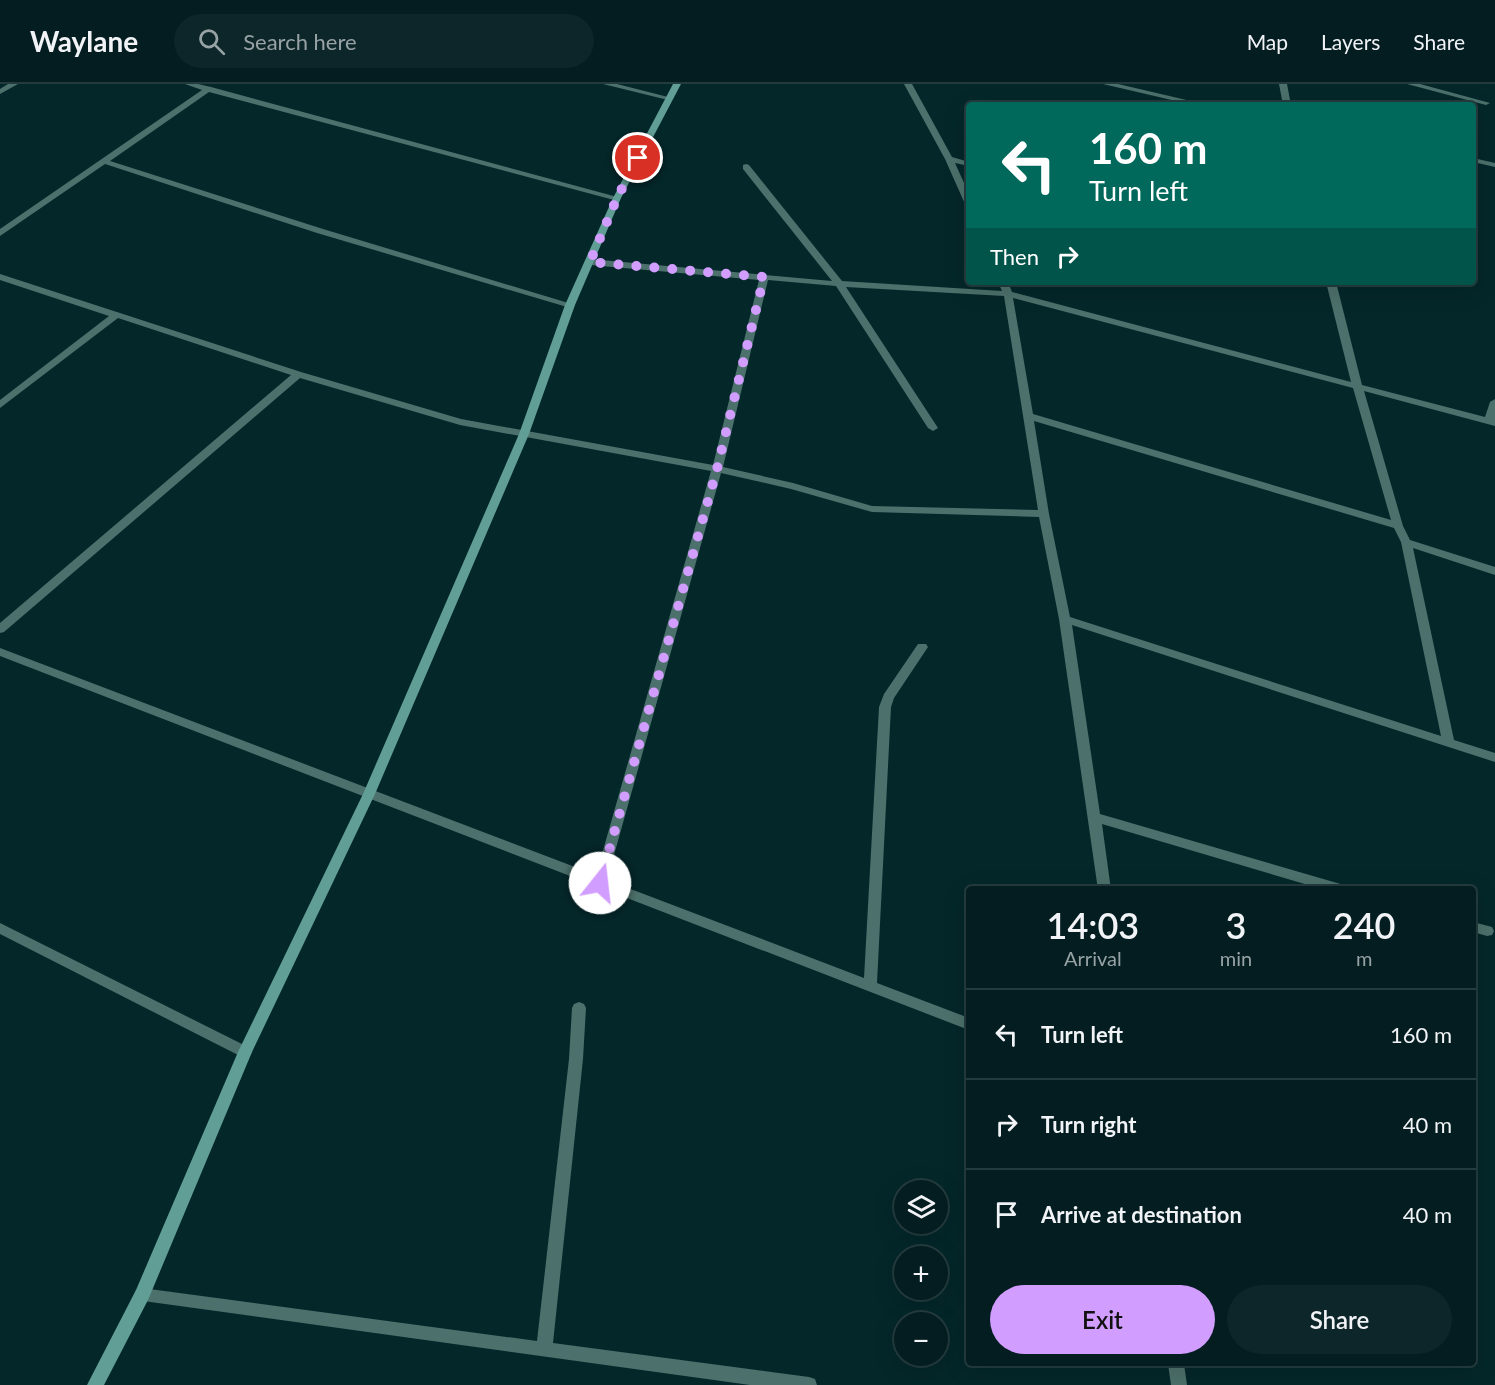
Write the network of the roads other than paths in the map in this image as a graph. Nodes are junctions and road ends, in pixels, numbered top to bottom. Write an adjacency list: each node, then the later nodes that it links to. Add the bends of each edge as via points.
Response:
1 (14, 84): 10 (street)
2 (189, 84): 9 (street)
3 (607, 84): 11 (street)
4 (677, 84): 11 (street)
5 (908, 84): 15 (street)
6 (1107, 84): 12 (street)
7 (1283, 84): 13 (street)
8 (1411, 84): 14 (street)
9 (208, 89): 16 (street); 22 (street)
10 (0, 93)
11 (668, 98): 22 (street)
12 (1190, 102)
13 (1286, 102)
14 (1486, 103)
15 (950, 159): 18 (street); 21 (street)
16 (103, 161): 23 (street); 31 (street)
17 (1476, 161): 19 (street)
18 (966, 163)
19 (1495, 165)
20 (746, 167): 27 (street)
21 (966, 197)
22 (617, 198): 24 (street)
23 (0, 232)
24 (590, 262): 25 (street); 31 (street)
25 (764, 277): 27 (street); 41 (street)
26 (0, 278): 32 (street)
27 (839, 284): 30 (street); 39 (street)
28 (1004, 285): 30 (street)
29 (1332, 285): 34 (street)
30 (1008, 294): 34 (street); 37 (street)
31 (570, 305): 40 (street)
32 (116, 315): 33 (street); 36 (street)
33 (298, 374): 40 (street, via 460,422); 47 (street)
34 (1357, 385): 38 (street); 43 (street)
35 (1495, 402): 38 (street)
36 (0, 405)
37 (1028, 416): 42 (street); 43 (street)
38 (1492, 422)
39 (933, 428)
40 (524, 434): 41 (street); 52 (street)
41 (717, 469): 42 (street, via 872,509); 54 (street)
42 (1044, 514): 46 (street)
43 (1398, 526): 44 (street)
44 (1406, 542): 45 (street); 50 (street)
45 (1495, 571)
46 (1065, 619): 50 (street); 53 (street)
47 (0, 629)
48 (922, 647): 60 (street, via 885,707)
49 (0, 652): 52 (street)
50 (1448, 742): 51 (street)
51 (1495, 758)
52 (369, 794): 54 (street); 63 (street)
53 (1094, 816): 55 (street); 56 (street)
54 (600, 883): 60 (street)
55 (1104, 886)
56 (1330, 886)
57 (0, 928): 63 (street)
58 (1476, 928): 59 (street)
59 (1487, 931)
60 (870, 987): 62 (street)
61 (579, 1008): 65 (street)
62 (966, 1023)
63 (244, 1052): 64 (street)
64 (142, 1296): 65 (street); 67 (street)
65 (544, 1349): 68 (street)
66 (1176, 1366): 69 (street)
67 (95, 1385)
68 (809, 1385)
69 (1179, 1385)

